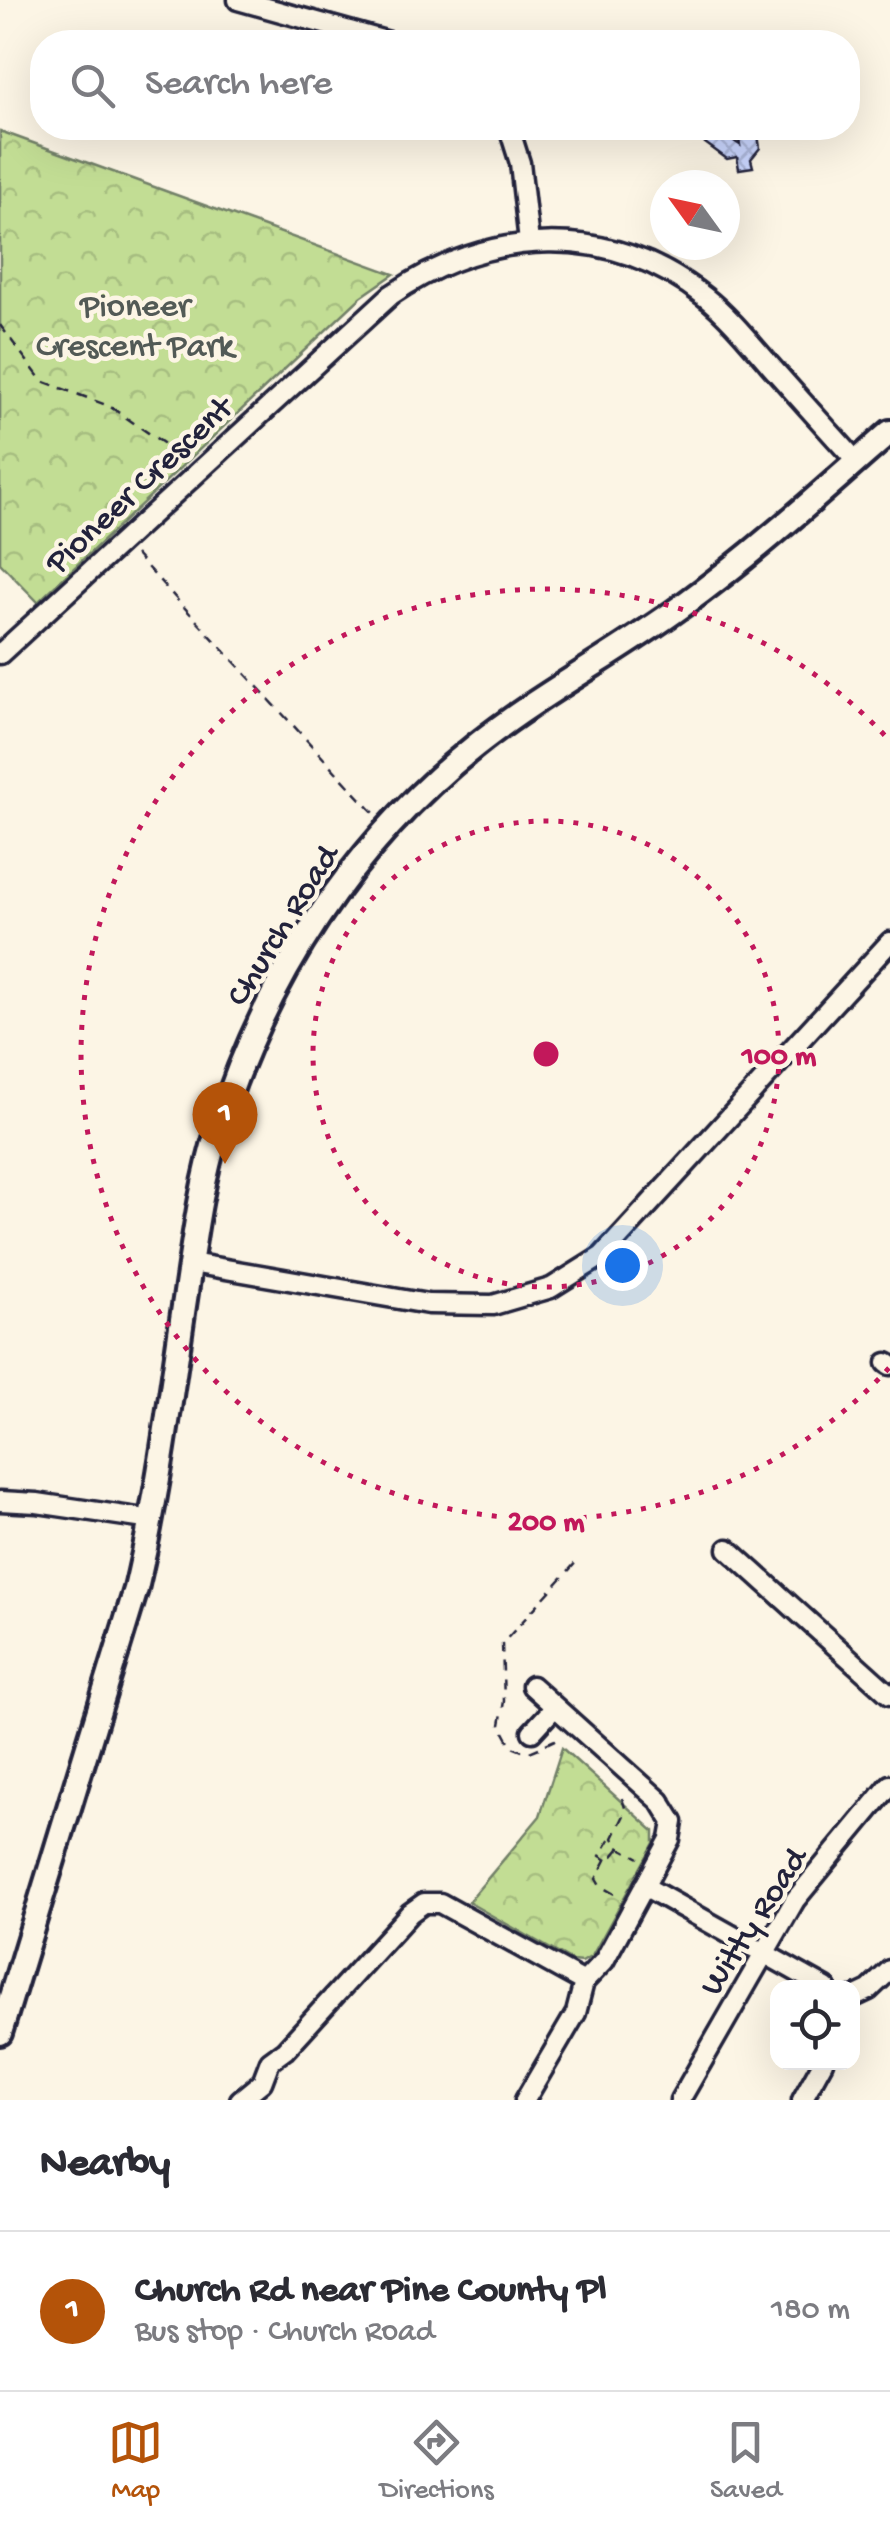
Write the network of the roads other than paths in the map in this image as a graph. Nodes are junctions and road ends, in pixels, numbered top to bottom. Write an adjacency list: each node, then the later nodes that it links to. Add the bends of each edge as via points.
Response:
1 (238, 0): 2 (street)
2 (346, 30)
3 (513, 140): 4 (street)
4 (529, 242): 6 (street, Pioneer Crescent, via 606,249 688,285 728,318); 7 (street, Pioneer Crescent, via 442,264 390,295)
5 (890, 432): 6 (main road, Church Road)
6 (856, 462): 9 (main road, Church Road, via 726,574 475,746 359,862 306,936 255,1029 217,1133)
7 (0, 654)
8 (890, 942): 9 (street, via 602,1256 551,1288 493,1305 428,1304)
9 (191, 1263): 11 (main road, Church Road)
10 (0, 1501): 11 (street)
11 (152, 1520): 24 (main road, Church Road)
12 (728, 1549): 14 (street)
13 (532, 1686): 15 (street)
14 (890, 1695)
15 (555, 1707): 16 (street); 18 (street, via 670,1814 673,1830)
16 (532, 1732)
17 (890, 1785): 19 (street, Witty Road, via 795,1900)
18 (644, 1886): 19 (street); 22 (street, via 604,1961)
19 (762, 1952): 21 (street); 28 (street, Witty Road)
20 (890, 1970): 23 (street)
21 (812, 1980)
22 (584, 1982): 26 (street, via 440,1903 424,1902); 27 (street, via 576,2013)
23 (860, 1994)
24 (0, 2033)
25 (819, 2070): 29 (street)
26 (240, 2100)
27 (525, 2100)
28 (680, 2100)
29 (802, 2100)

